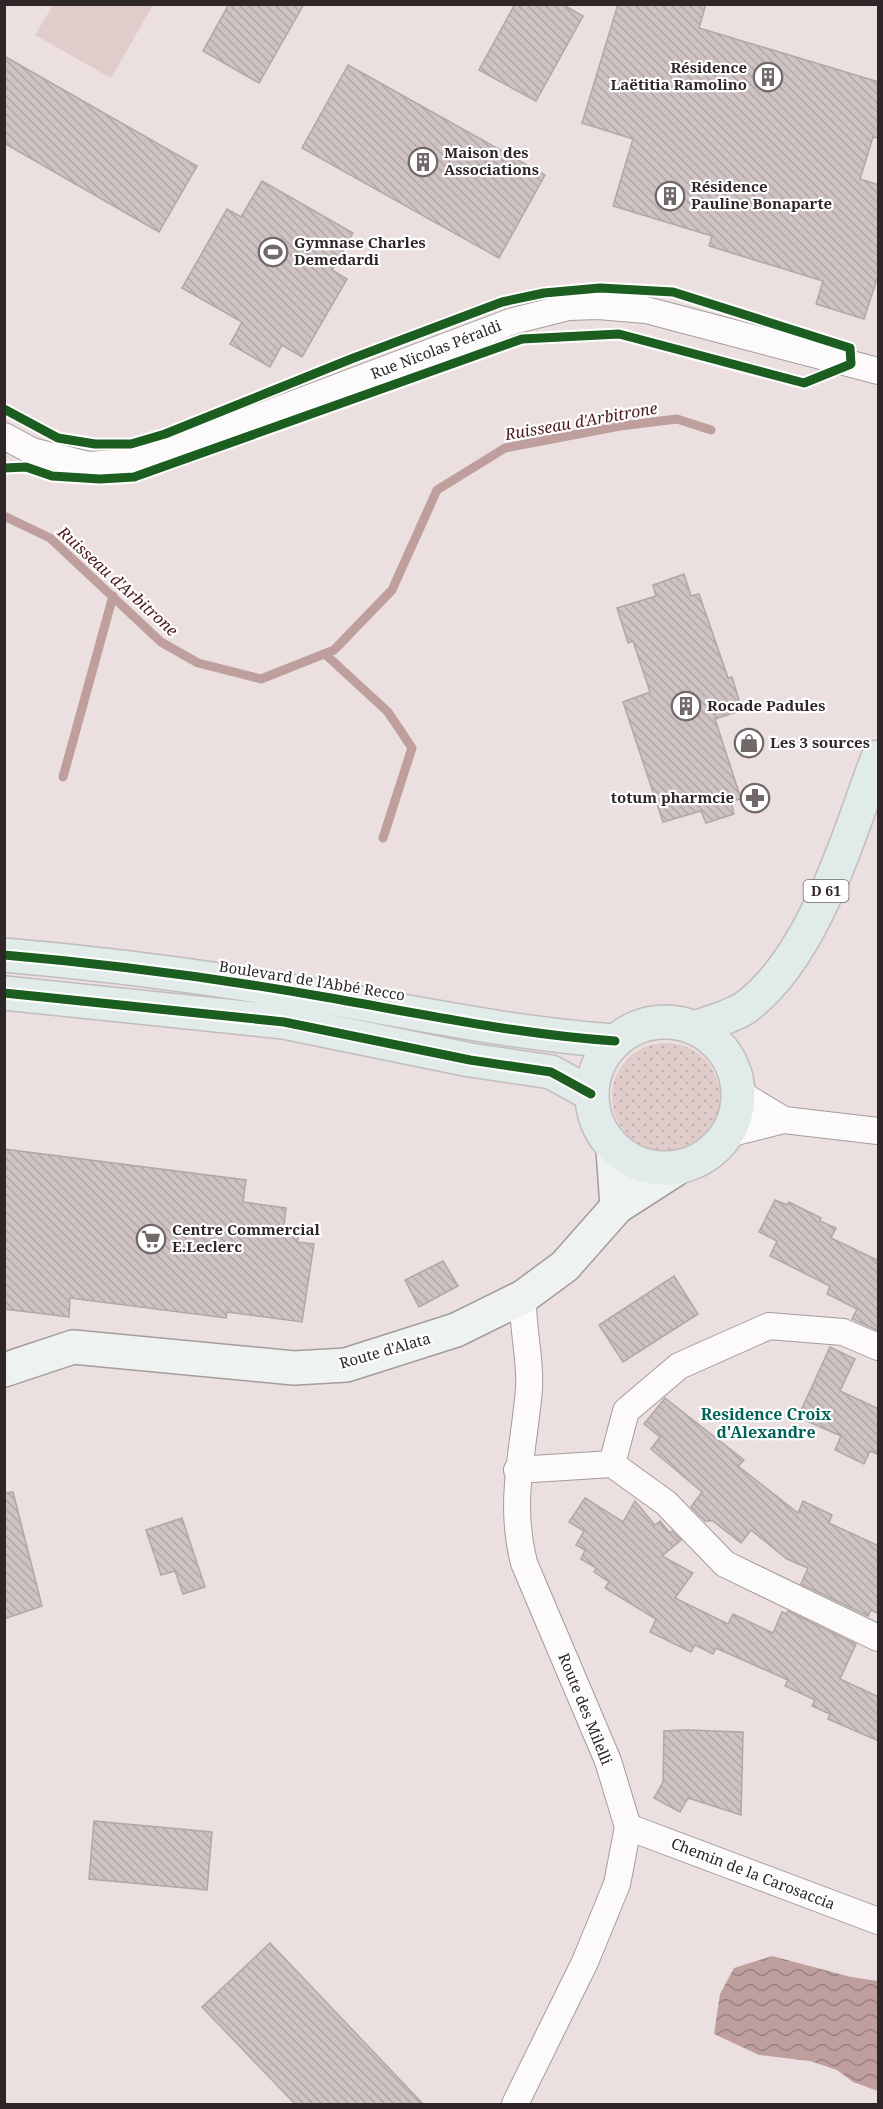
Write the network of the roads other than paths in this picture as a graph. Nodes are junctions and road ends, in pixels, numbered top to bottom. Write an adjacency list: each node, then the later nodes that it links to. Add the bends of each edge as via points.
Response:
1 (879, 371): 2 (street, Rue Nicolas Péraldi, via 646,310 569,307 513,321 143,461 89,465 32,451)
2 (4, 436)
3 (879, 757): 6 (main road, D 61, via 807,934 774,980)
4 (4, 955): 8 (main road, Boulevard de l'Abbé Recco, via 282,990 559,1037)
5 (4, 993): 11 (main road, via 284,1022 470,1060 551,1072)
6 (745, 1008): 7 (main road, D 61); 9 (main road, D 61)
7 (694, 1028): 8 (main road, via 674,1022 653,1022); 9 (main road)
8 (615, 1041): 11 (main road, via 602,1056)
9 (727, 1055): 10 (main road)
10 (739, 1093): 12 (street); 14 (main road)
11 (591, 1094): 15 (main road, via 593,1114)
12 (784, 1120): 13 (street); 14 (street)
13 (879, 1131)
14 (728, 1134): 16 (main road, via 715,1150)
15 (613, 1149): 16 (main road, via 653,1168); 17 (street)
16 (676, 1169): 17 (street, Route d'Alata)
17 (617, 1207): 18 (street, Route d'Alata, via 566,1266)
18 (523, 1297): 20 (street, Route d'Alata, via 456,1330 346,1365 294,1368 73,1347); 22 (street, Route des Milelli, via 529,1387)
19 (879, 1347): 21 (street, via 843,1332 770,1326 759,1330 680,1366 626,1411)
20 (4, 1370)
21 (612, 1464): 22 (street); 23 (street, via 666,1503 725,1564)
22 (517, 1470): 24 (street, Route des Milelli, via 517,1533 524,1563 608,1761)
23 (879, 1638)
24 (628, 1827): 25 (street, Chemin de la Carosaccia); 26 (street, Route des Milelli, via 617,1884 593,1943)
25 (879, 1921)
26 (515, 2104)

